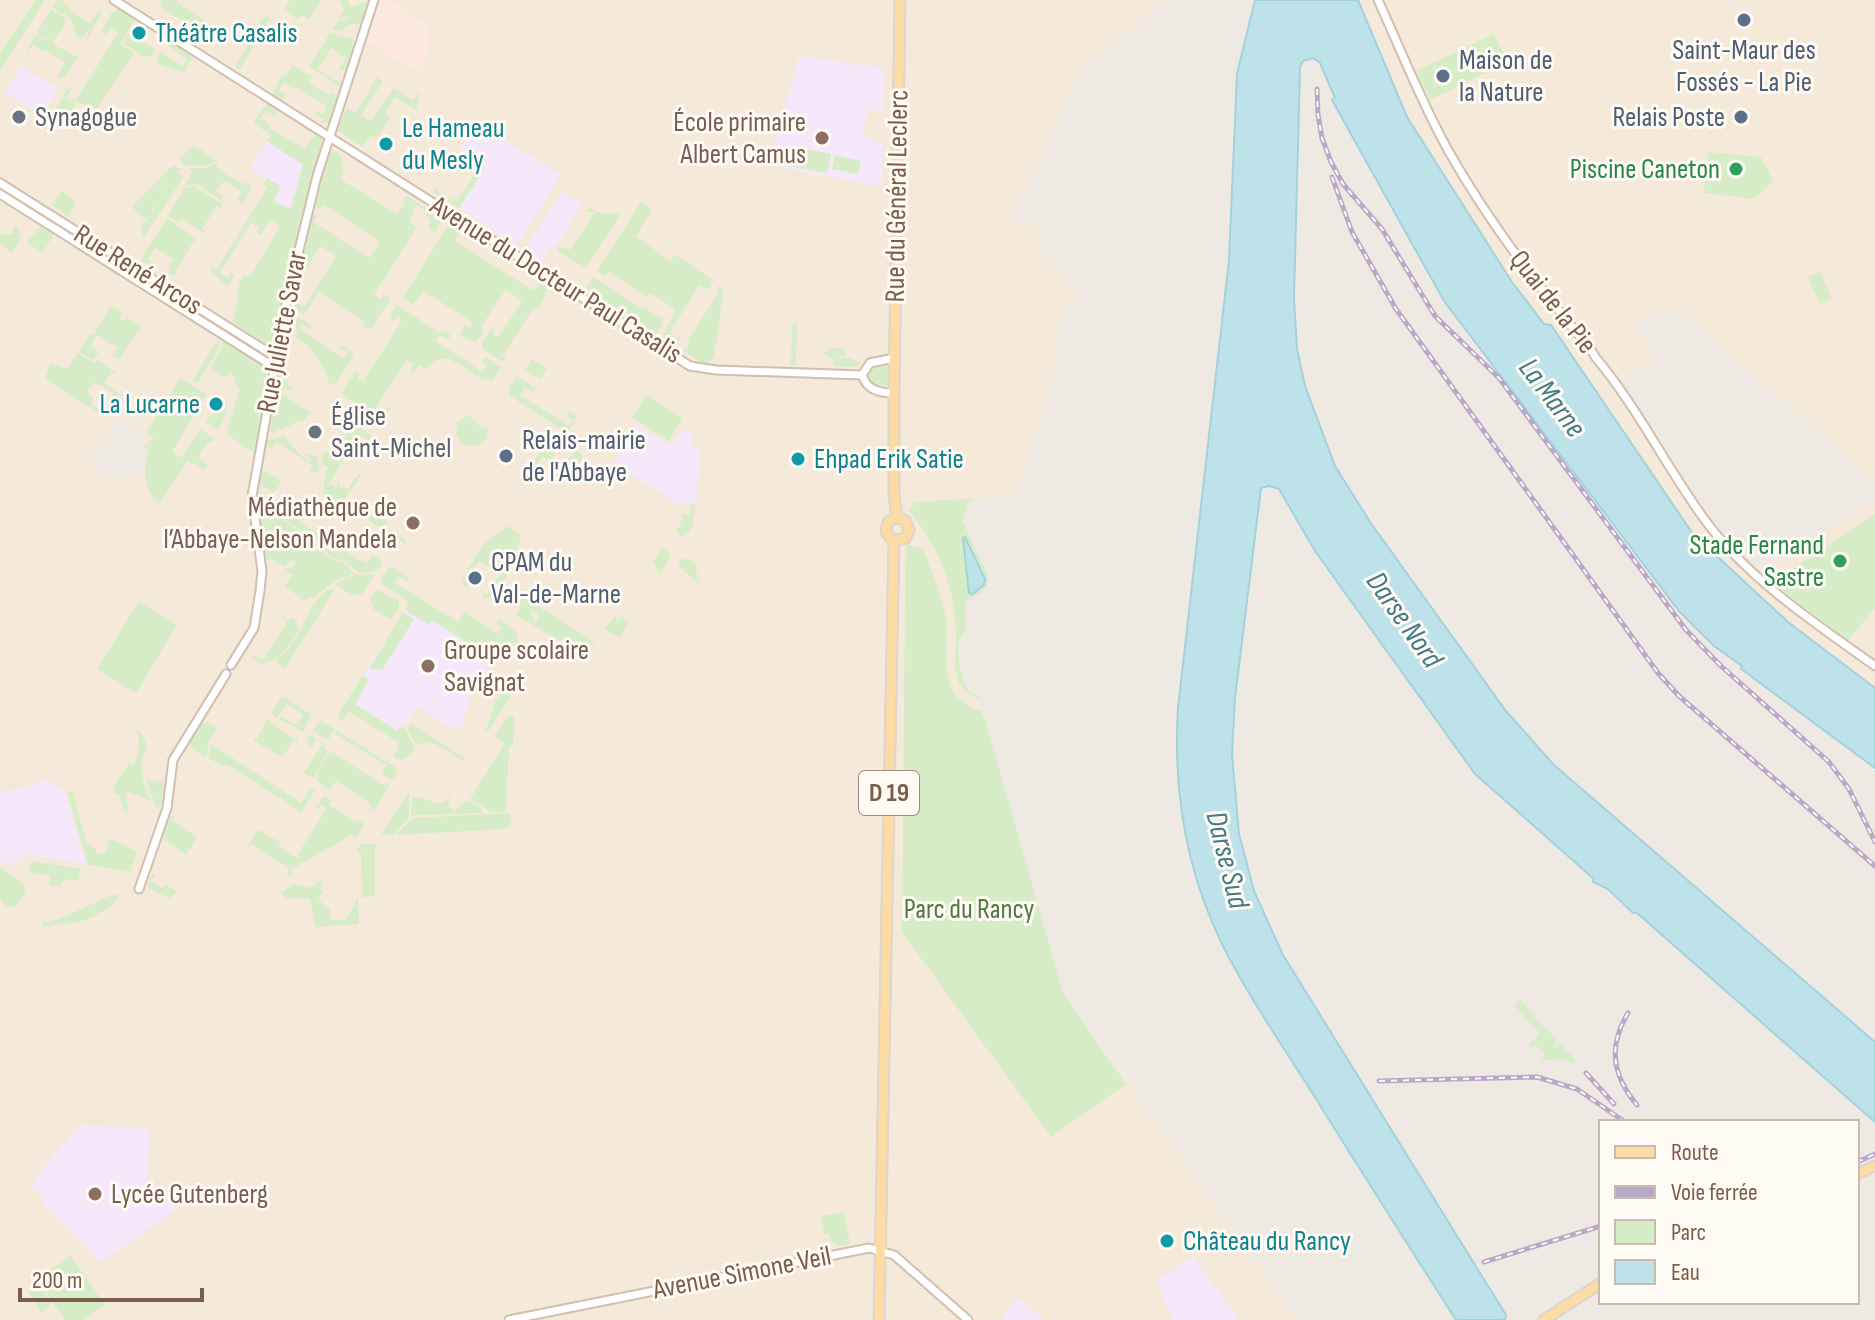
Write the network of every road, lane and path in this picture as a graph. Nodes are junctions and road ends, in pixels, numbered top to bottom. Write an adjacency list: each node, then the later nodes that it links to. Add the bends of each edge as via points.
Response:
1 (114, 0): 5 (street, Avenue du Docteur Paul Casalis)
2 (374, 0): 5 (street, Rue Juliette Savar)
3 (900, 0): 9 (main road, Rue du Général Leclerc)
4 (1378, 0): 16 (street, Quai de la Pie, via 1448,151 1520,263 1613,378 1705,520 1731,551 1809,620)
5 (330, 137): 8 (street, Rue Juliette Savar, via 304,222); 11 (street, Avenue du Docteur Paul Casalis, via 690,366)
6 (0, 183): 8 (street, Rue René Arcos)
7 (0, 194): 10 (street, Rue René Arcos)
8 (276, 357): 10 (street, Rue Juliette Savar)
9 (894, 358): 11 (street, Avenue du Docteur Paul Casalis, via 870,363); 12 (main road, Rue du Général Leclerc)
10 (274, 367): 15 (street, Rue Juliette Savar, via 252,496 260,591 254,628)
11 (862, 375): 12 (street, Avenue du Docteur Paul Casalis, via 873,390)
12 (894, 393): 13 (main road, Rue du Général Leclerc)
13 (897, 518): 14 (main road, via 886,529); 14 (main road, via 905,520 909,530 905,539)
14 (894, 540): 19 (main road, D 19)
15 (231, 665)
16 (1875, 666)
17 (226, 674): 18 (street, via 173,760 167,808)
18 (139, 889)
19 (882, 1250): 21 (street, Avenue Simone Veil, via 866,1248); 22 (main road, D 19); 23 (street)
20 (1599, 1284): 24 (main road)
21 (509, 1320)
22 (879, 1320)
23 (968, 1320)
24 (1544, 1320)

